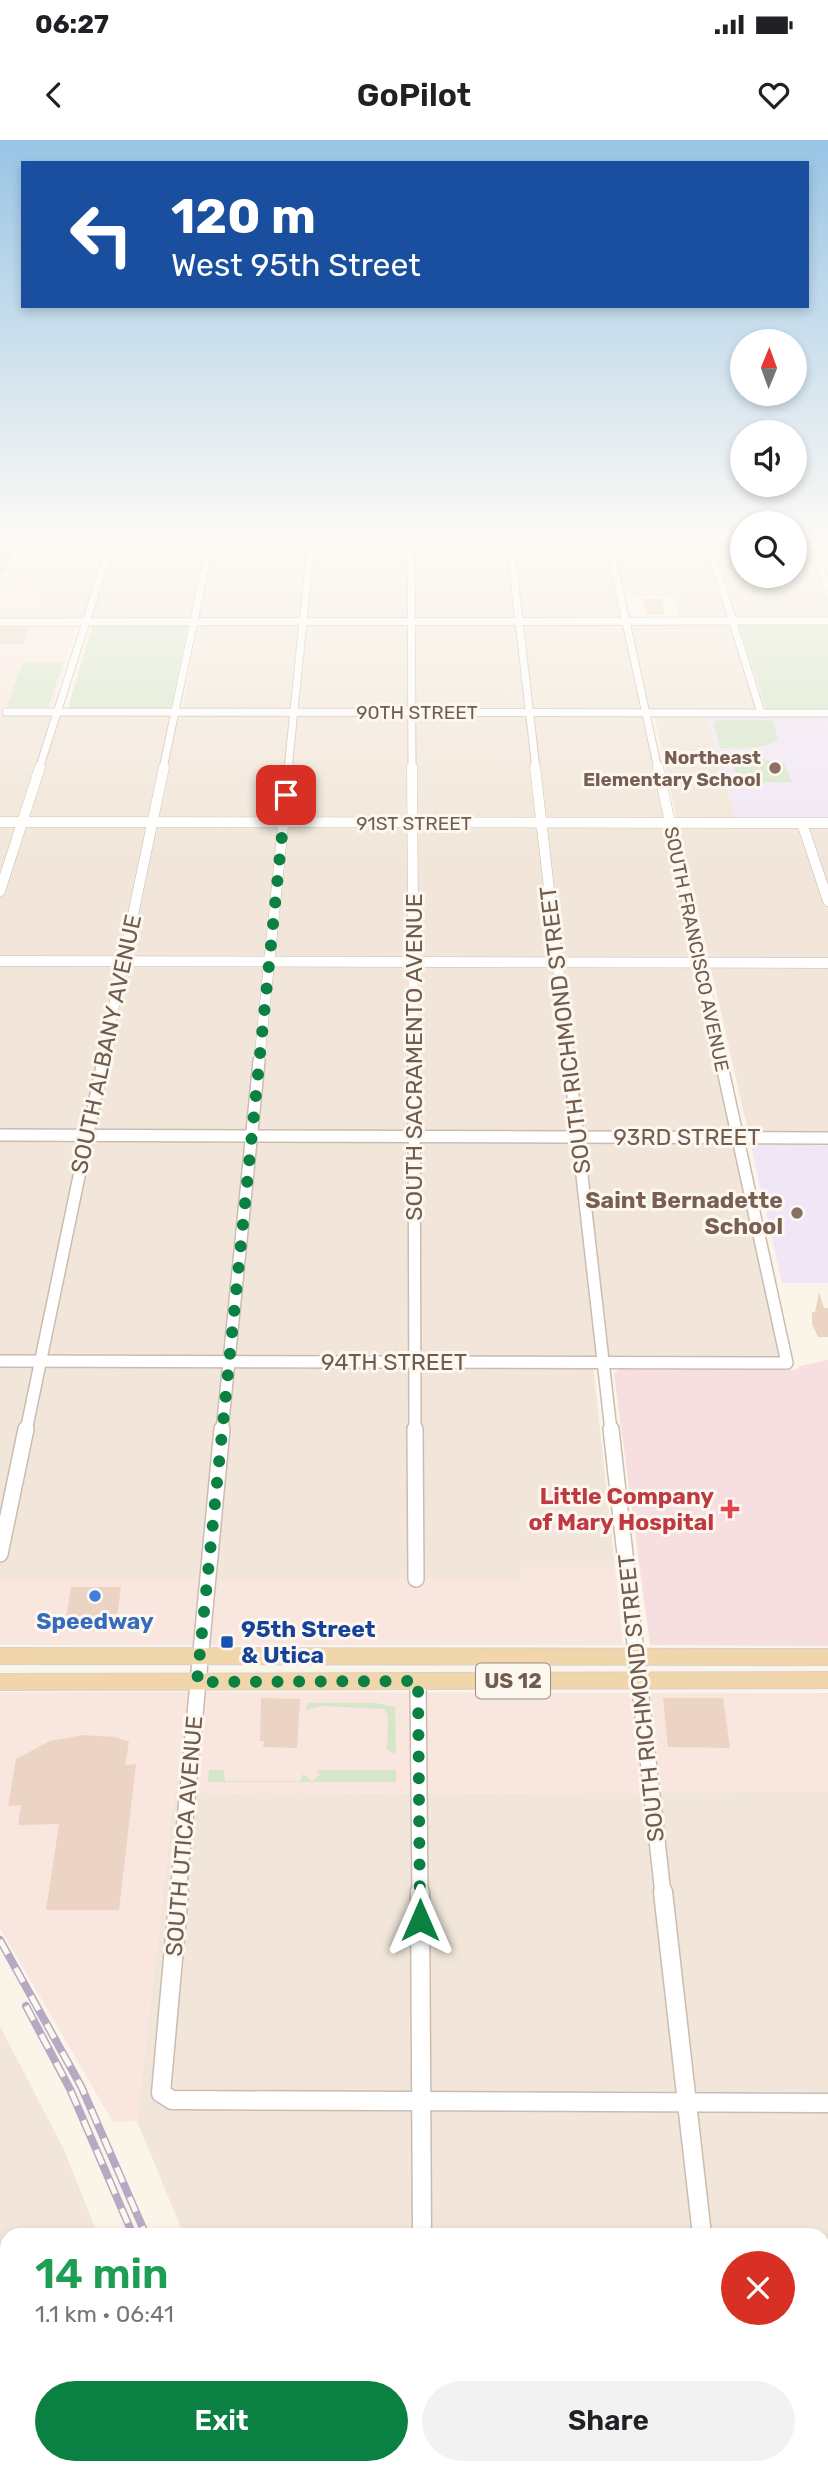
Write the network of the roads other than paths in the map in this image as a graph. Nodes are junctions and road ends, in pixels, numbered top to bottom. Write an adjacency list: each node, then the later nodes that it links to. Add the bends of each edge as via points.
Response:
1 (79, 643): 9 (street)
2 (190, 643): 10 (street, SOUTH ALBANY AVENUE)
3 (301, 643): 11 (street, SOUTH UTICA AVENUE)
4 (411, 643): 12 (street, SOUTH SACRAMENTO AVENUE)
5 (521, 643): 13 (street, SOUTH RICHMOND STREET)
6 (631, 643): 14 (street, SOUTH FRANCISCO AVENUE)
7 (740, 643): 15 (street)
8 (6, 712): 9 (street, 90TH STREET)
9 (57, 712): 10 (street, 90TH STREET); 18 (street)
10 (175, 712): 11 (street, 90TH STREET); 19 (street, SOUTH ALBANY AVENUE)
11 (295, 712): 12 (street, 90TH STREET); 20 (street, SOUTH UTICA AVENUE)
12 (412, 712): 13 (street, 90TH STREET); 22 (street, SOUTH SACRAMENTO AVENUE)
13 (529, 712): 14 (street, 90TH STREET); 21 (street, SOUTH RICHMOND STREET)
14 (646, 712): 15 (street, 90TH STREET); 23 (street, SOUTH FRANCISCO AVENUE)
15 (761, 713): 16 (street, 90TH STREET)
16 (828, 713)
17 (0, 822): 18 (street, 91ST STREET)
18 (22, 822): 19 (street, 91ST STREET); 26 (street)
19 (152, 822): 20 (street, 91ST STREET); 29 (street, SOUTH ALBANY AVENUE)
20 (284, 822): 22 (street, 91ST STREET); 30 (street, SOUTH UTICA AVENUE)
21 (541, 822): 22 (street, 91ST STREET); 23 (street, 91ST STREET); 32 (street, SOUTH RICHMOND STREET)
22 (412, 823): 31 (street, SOUTH SACRAMENTO AVENUE)
23 (670, 823): 24 (street, 91ST STREET); 33 (street, SOUTH FRANCISCO AVENUE)
24 (803, 823): 25 (street, 91ST STREET); 27 (street)
25 (828, 823)
26 (0, 891)
27 (828, 901)
28 (0, 961): 29 (street)
29 (123, 961): 30 (street); 36 (street, SOUTH ALBANY AVENUE)
30 (270, 962): 31 (street); 37 (street, SOUTH UTICA AVENUE)
31 (413, 962): 32 (street); 38 (street, SOUTH SACRAMENTO AVENUE)
32 (558, 962): 33 (street); 39 (street, SOUTH RICHMOND STREET)
33 (700, 962): 34 (street); 40 (street, SOUTH FRANCISCO AVENUE)
34 (828, 963)
35 (0, 1135): 36 (street, 93RD STREET)
36 (87, 1135): 37 (street, 93RD STREET); 43 (street, SOUTH ALBANY AVENUE)
37 (252, 1136): 38 (street, 93RD STREET); 44 (street, SOUTH UTICA AVENUE)
38 (414, 1137): 39 (street, 93RD STREET); 45 (street, SOUTH SACRAMENTO AVENUE)
39 (578, 1137): 40 (street, 93RD STREET); 46 (street, SOUTH RICHMOND STREET)
40 (738, 1138): 41 (street, 93RD STREET); 47 (street, SOUTH FRANCISCO AVENUE)
41 (828, 1138)
42 (0, 1362): 43 (street, 94TH STREET)
43 (40, 1362): 44 (street, 94TH STREET); 48 (street, SOUTH ALBANY AVENUE)
44 (229, 1362): 45 (street, 94TH STREET); 51 (street, SOUTH UTICA AVENUE)
45 (415, 1362): 46 (street, 94TH STREET); 49 (street, SOUTH SACRAMENTO AVENUE)
46 (603, 1363): 47 (street, 94TH STREET); 52 (street, SOUTH RICHMOND STREET)
47 (787, 1363)
48 (0, 1554)
49 (416, 1579)
50 (0, 1656): 51 (main road, US 12)
51 (200, 1657): 52 (main road, US 12); 58 (street, SOUTH UTICA AVENUE)
52 (637, 1657): 53 (main road, US 12); 54 (street, SOUTH RICHMOND STREET)
53 (828, 1657)
54 (640, 1680): 55 (main road, US 12); 56 (main road, US 12); 60 (street, SOUTH RICHMOND STREET)
55 (828, 1680)
56 (418, 1681): 58 (main road, US 12); 59 (street)
57 (0, 1682): 58 (main road, US 12)
58 (197, 1682): 59 (street, SOUTH UTICA AVENUE, via 161,2093 187,2101)
59 (421, 2102): 60 (street); 62 (street)
60 (687, 2102): 61 (street); 63 (street, SOUTH RICHMOND STREET)
61 (828, 2103)
62 (422, 2228)
63 (701, 2228)

